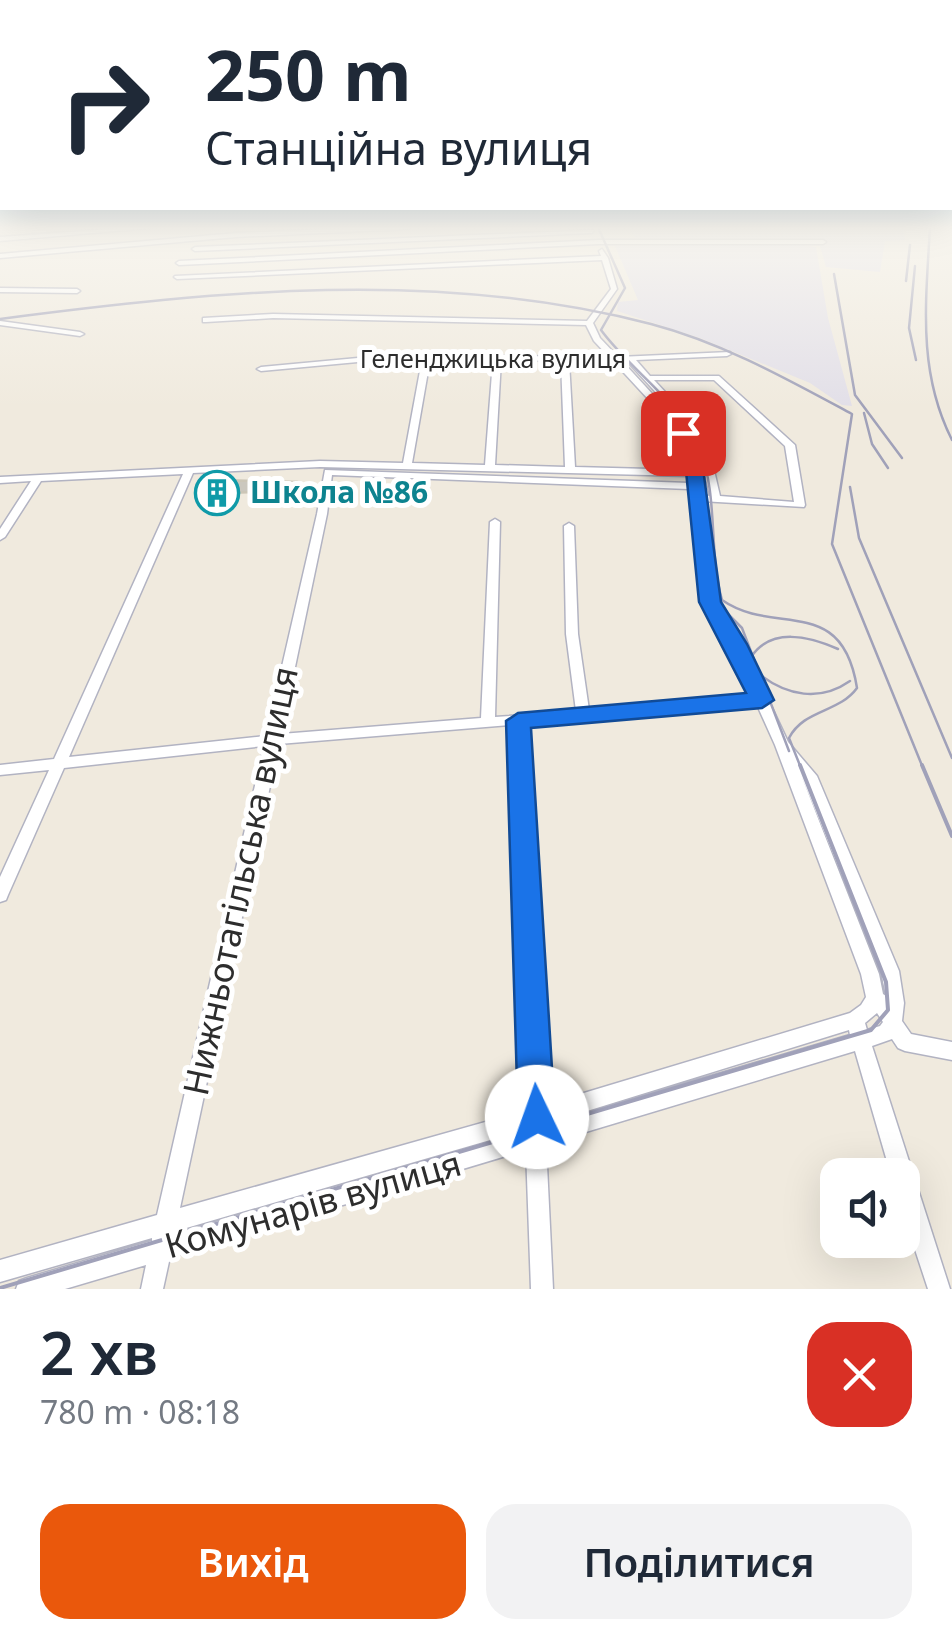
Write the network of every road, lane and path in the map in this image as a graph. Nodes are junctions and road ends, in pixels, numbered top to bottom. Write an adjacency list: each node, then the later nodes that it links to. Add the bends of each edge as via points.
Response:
1 (613, 287): 6 (street)
2 (0, 290): 3 (street)
3 (77, 291)
4 (206, 320): 6 (street)
5 (0, 323): 7 (street)
6 (589, 323): 12 (street, via 597,339)
7 (80, 334)
8 (726, 354): 12 (street, Геленджицька вулиця)
9 (427, 356): 10 (street, Геленджицька вулиця); 13 (street, Геленджицька вулиця); 15 (street)
10 (497, 357): 11 (street, Геленджицька вулиця); 17 (street)
11 (565, 359): 12 (street, Геленджицька вулиця); 19 (street)
12 (623, 359): 14 (street); 22 (street, via 683,433)
13 (260, 369)
14 (648, 378): 23 (street, via 701,436); 23 (street, via 716,378 790,445 800,505)
15 (406, 466): 16 (street); 17 (street)
16 (324, 468): 18 (street); 22 (street); 31 (street, Нижньотагільська вулиця, via 322,514)
17 (490, 468): 19 (street)
18 (190, 470): 20 (street); 33 (street)
19 (570, 470): 22 (street)
20 (37, 479): 21 (street); 26 (street)
21 (0, 480)
22 (696, 486): 23 (street); 27 (street, via 710,602)
23 (716, 500)
24 (495, 522): 29 (street)
25 (569, 526): 28 (street, via 572,634)
26 (0, 536)
27 (762, 700): 28 (street); 32 (street)
28 (583, 714): 30 (street)
29 (488, 721): 30 (street); 31 (street)
30 (518, 721): 41 (street)
31 (271, 740): 33 (street); 44 (street, Нижньотагільська вулиця)
32 (782, 745): 36 (street); 38 (street, via 810,776 890,971 896,1000)
33 (58, 763): 34 (street); 35 (street)
34 (0, 770)
35 (0, 895)
36 (875, 998): 37 (street); 38 (street, via 889,1010)
37 (855, 1020): 39 (street); 41 (street, Комунарів вулиця)
38 (889, 1030): 39 (street, Комунарів вулиця); 40 (street, via 905,1042)
39 (862, 1043): 42 (street, Комунарів вулиця); 43 (street)
40 (952, 1051)
41 (537, 1117): 42 (street); 44 (street, Комунарів вулиця)
42 (538, 1140): 46 (street, Комунарів вулиця); 50 (street)
43 (897, 1158)
44 (168, 1223): 46 (street, Нижньотагільська вулиця); 47 (street, Комунарів вулиця)
45 (920, 1230): 51 (street)
46 (162, 1250): 48 (street, Комунарів вулиця); 49 (street, Нижньотагільська вулиця)
47 (0, 1271)
48 (27, 1289)
49 (152, 1289)
50 (542, 1289)
51 (939, 1289)

